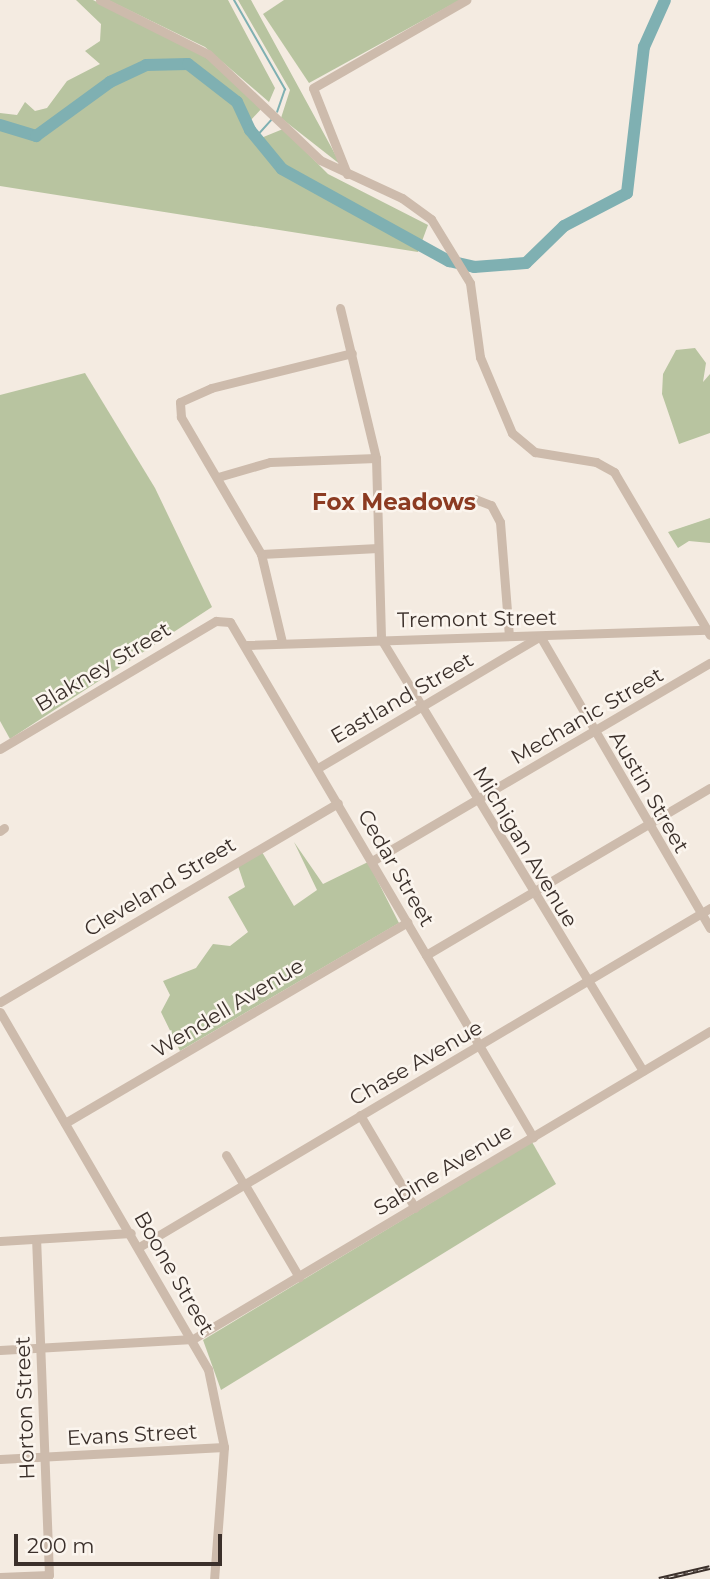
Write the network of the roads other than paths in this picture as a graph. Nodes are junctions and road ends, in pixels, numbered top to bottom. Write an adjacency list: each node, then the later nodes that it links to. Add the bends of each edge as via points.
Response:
1 (100, 0): 3 (street, via 208,54 313,154)
2 (466, 0): 3 (street, via 313,88)
3 (347, 174): 12 (street, via 402,198 443,233 467,275 485,372 509,426 530,449 614,472)
4 (340, 308): 5 (street)
5 (352, 353): 6 (street); 7 (street, via 187,395 181,417)
6 (376, 458): 7 (street, via 270,461); 9 (street)
7 (218, 477): 10 (street)
8 (475, 499): 13 (street, via 491,505 500,522)
9 (378, 548): 10 (street); 15 (street)
10 (261, 554): 16 (street)
11 (225, 620): 17 (street, Cedar Street); 21 (street, Blakney Street)
12 (709, 632): 14 (street, Tremont Street)
13 (509, 636): 14 (street, Tremont Street); 15 (street, Tremont Street)
14 (540, 636): 19 (street, Eastland Street); 20 (street, Austin Street)
15 (382, 639): 16 (street, Tremont Street); 19 (street, Michigan Avenue)
16 (282, 642): 17 (street, Tremont Street)
17 (247, 645): 22 (street, Cedar Street)
18 (710, 663): 20 (street, Mechanic Street)
19 (422, 708): 22 (street, Eastland Street); 24 (street, Michigan Avenue)
20 (593, 732): 24 (street, Mechanic Street); 26 (street, Austin Street)
21 (0, 749)
22 (318, 768): 25 (street, Cedar Street)
23 (710, 788): 26 (street)
24 (476, 801): 27 (street, Mechanic Street); 28 (street, Michigan Avenue)
25 (338, 803): 27 (street, Cedar Street); 35 (street, Cleveland Street)
26 (647, 825): 28 (street); 30 (street, Austin Street)
27 (372, 862): 31 (street, Cedar Street)
28 (531, 893): 33 (street); 34 (street, Michigan Avenue)
29 (710, 908): 30 (street, Chase Avenue)
30 (700, 913): 32 (street, Austin Street); 34 (street, Chase Avenue)
31 (407, 922): 33 (street, Cedar Street); 41 (street, Wendell Avenue)
32 (710, 928)
33 (426, 955): 38 (street, Cedar Street)
34 (587, 982): 38 (street, Chase Avenue); 39 (street, Michigan Avenue)
35 (0, 1002)
36 (0, 1012): 41 (street, Boone Street)
37 (710, 1031): 39 (street, Sabine Avenue)
38 (480, 1046): 40 (street, Chase Avenue); 42 (street, Cedar Street)
39 (643, 1071): 42 (street, Sabine Avenue)
40 (360, 1115): 44 (street, Chase Avenue); 45 (street)
41 (65, 1122): 46 (street, Boone Street)
42 (533, 1137): 45 (street, Sabine Avenue)
43 (226, 1155): 44 (street)
44 (244, 1185): 49 (street, Chase Avenue); 50 (street)
45 (415, 1208): 50 (street, Sabine Avenue)
46 (131, 1233): 47 (street); 49 (street, Boone Street)
47 (36, 1240): 48 (street); 52 (street, Horton Street)
48 (0, 1241)
49 (139, 1247): 51 (street, Boone Street)
50 (299, 1277): 51 (street, Sabine Avenue)
51 (193, 1339): 52 (street); 54 (street, Boone Street, via 215,1387)
52 (40, 1348): 53 (street); 55 (street, Horton Street)
53 (0, 1350)
54 (224, 1447): 55 (street, Evans Street); 57 (street, Boone Street)
55 (44, 1457): 56 (street, Evans Street); 58 (street, Horton Street, via 49,1575)
56 (0, 1459)
57 (214, 1576)
58 (0, 1577)

